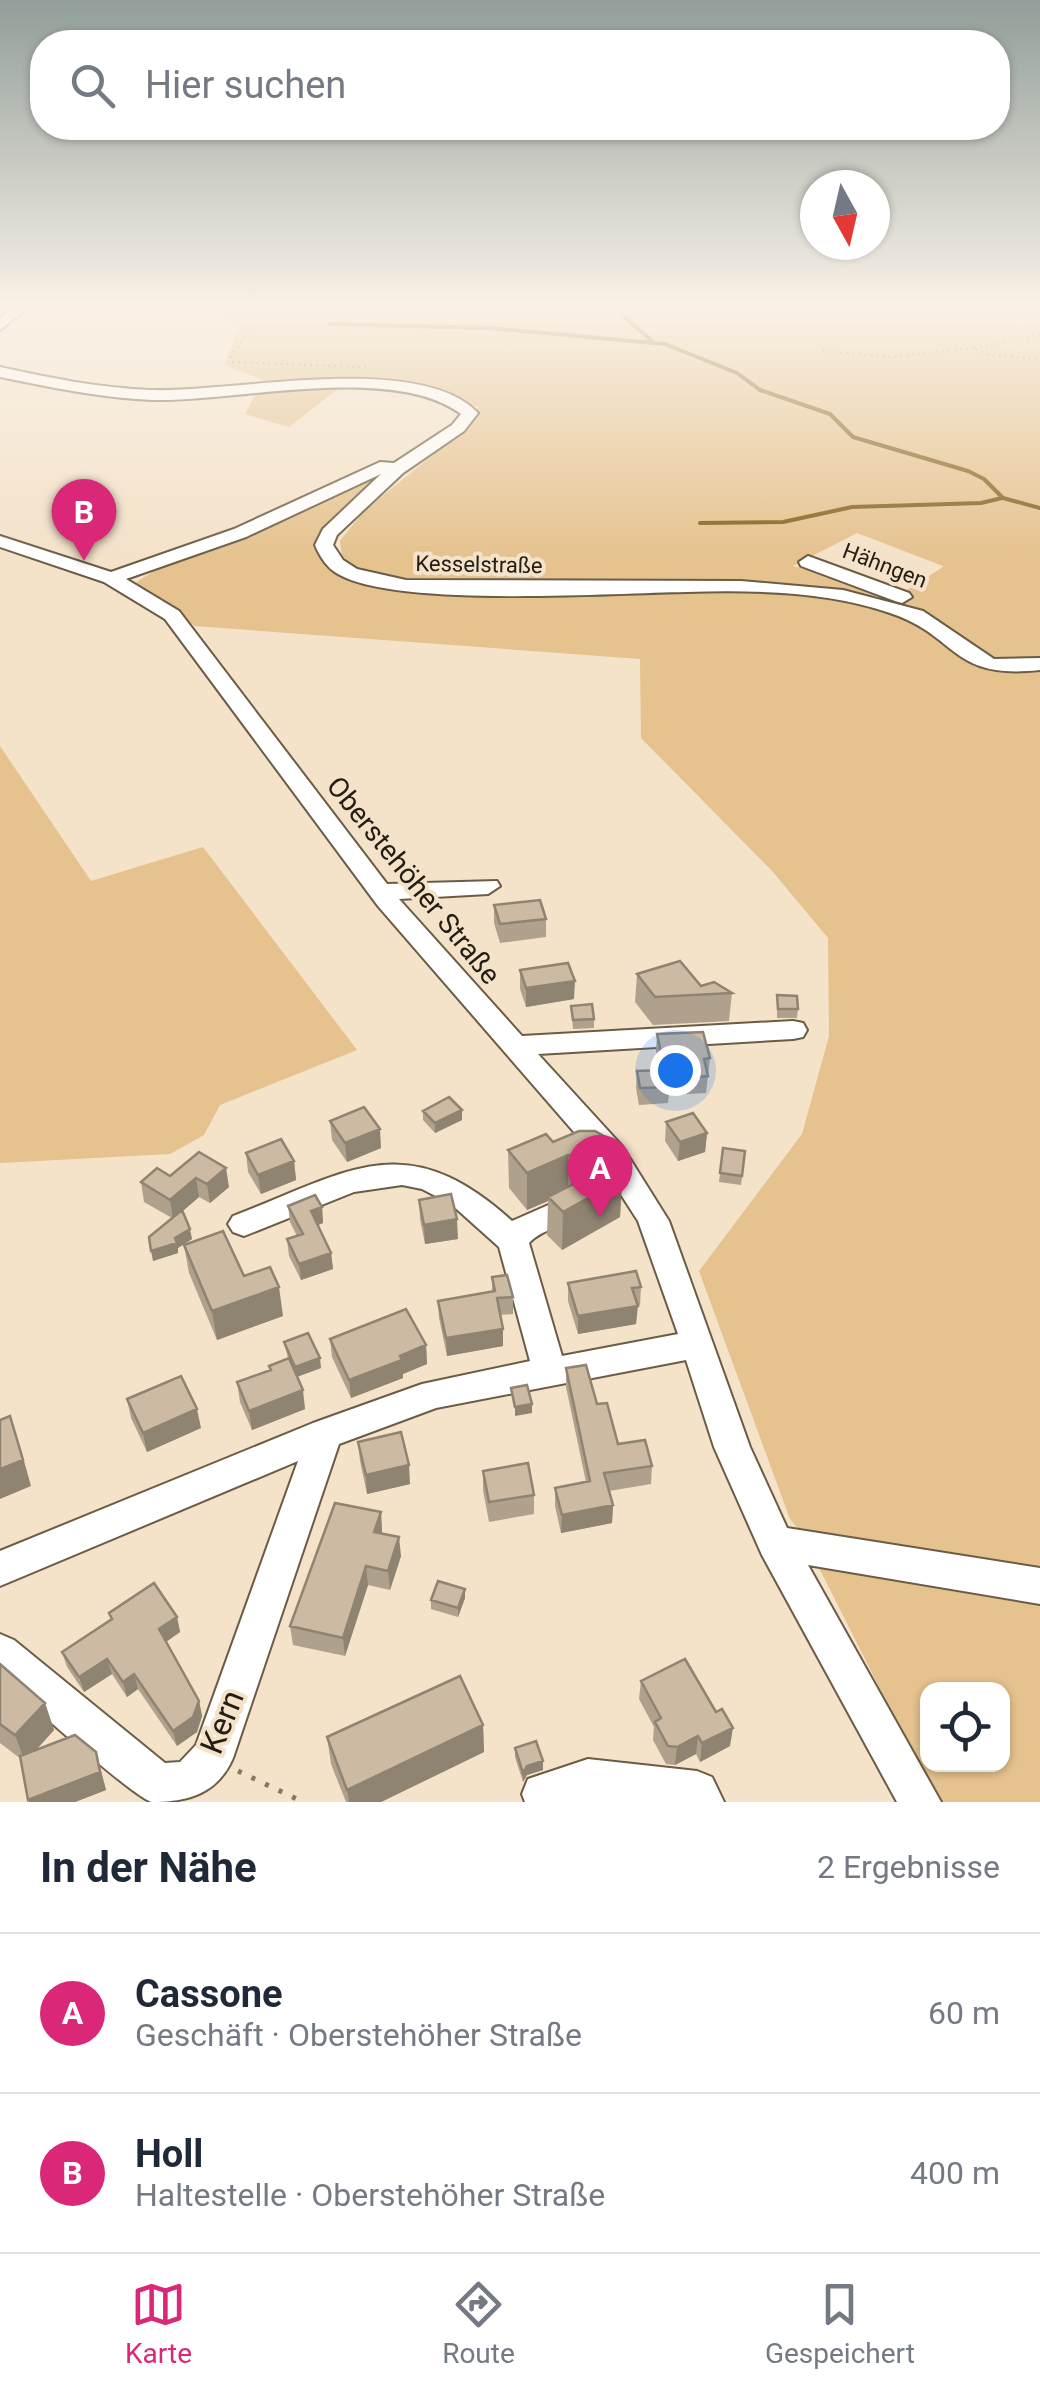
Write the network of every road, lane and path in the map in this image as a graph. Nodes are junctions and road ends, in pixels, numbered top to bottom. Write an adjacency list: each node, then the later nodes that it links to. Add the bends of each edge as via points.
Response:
1 (89, 390): 2 (street)
2 (232, 390)
3 (417, 390): 4 (street, via 458,401 470,412 458,428)
4 (397, 469): 7 (street, via 386,466 240,533); 8 (street, Kesselstraße, via 324,545 353,575 468,588 768,584 894,607)
5 (0, 540): 7 (street, Oberstehöher Straße)
6 (808, 562): 8 (street, Hähngen, via 933,611)
7 (111, 578): 11 (street, Oberstehöher Straße, via 172,615)
8 (927, 620): 9 (street, Kesselstraße, via 984,666)
9 (1040, 664)
10 (488, 886): 11 (street)
11 (381, 892): 13 (street, Oberstehöher Straße)
12 (793, 1030): 13 (street)
13 (512, 1046): 14 (street, Oberstehöher Straße)
14 (611, 1154): 15 (street); 19 (street, Oberstehöher Straße, via 653,1220)
15 (578, 1156)
16 (569, 1208): 18 (street, via 526,1226)
17 (244, 1224): 18 (street, via 392,1171 454,1190)
18 (513, 1241): 20 (street)
19 (697, 1344): 20 (street); 22 (street, Oberstehöher Straße, via 732,1447)
20 (550, 1371): 21 (street, via 434,1394)
21 (325, 1434): 23 (street); 26 (street, Kern)
22 (775, 1542): 24 (street); 30 (street, Oberstehöher Straße)
23 (0, 1569)
24 (1040, 1586)
25 (0, 1653): 26 (street, Kern, via 158,1784 189,1782)
26 (212, 1758): 28 (path)
27 (542, 1794): 29 (street, via 588,1780 696,1792)
28 (303, 1802)
29 (702, 1802)
30 (920, 1802)

